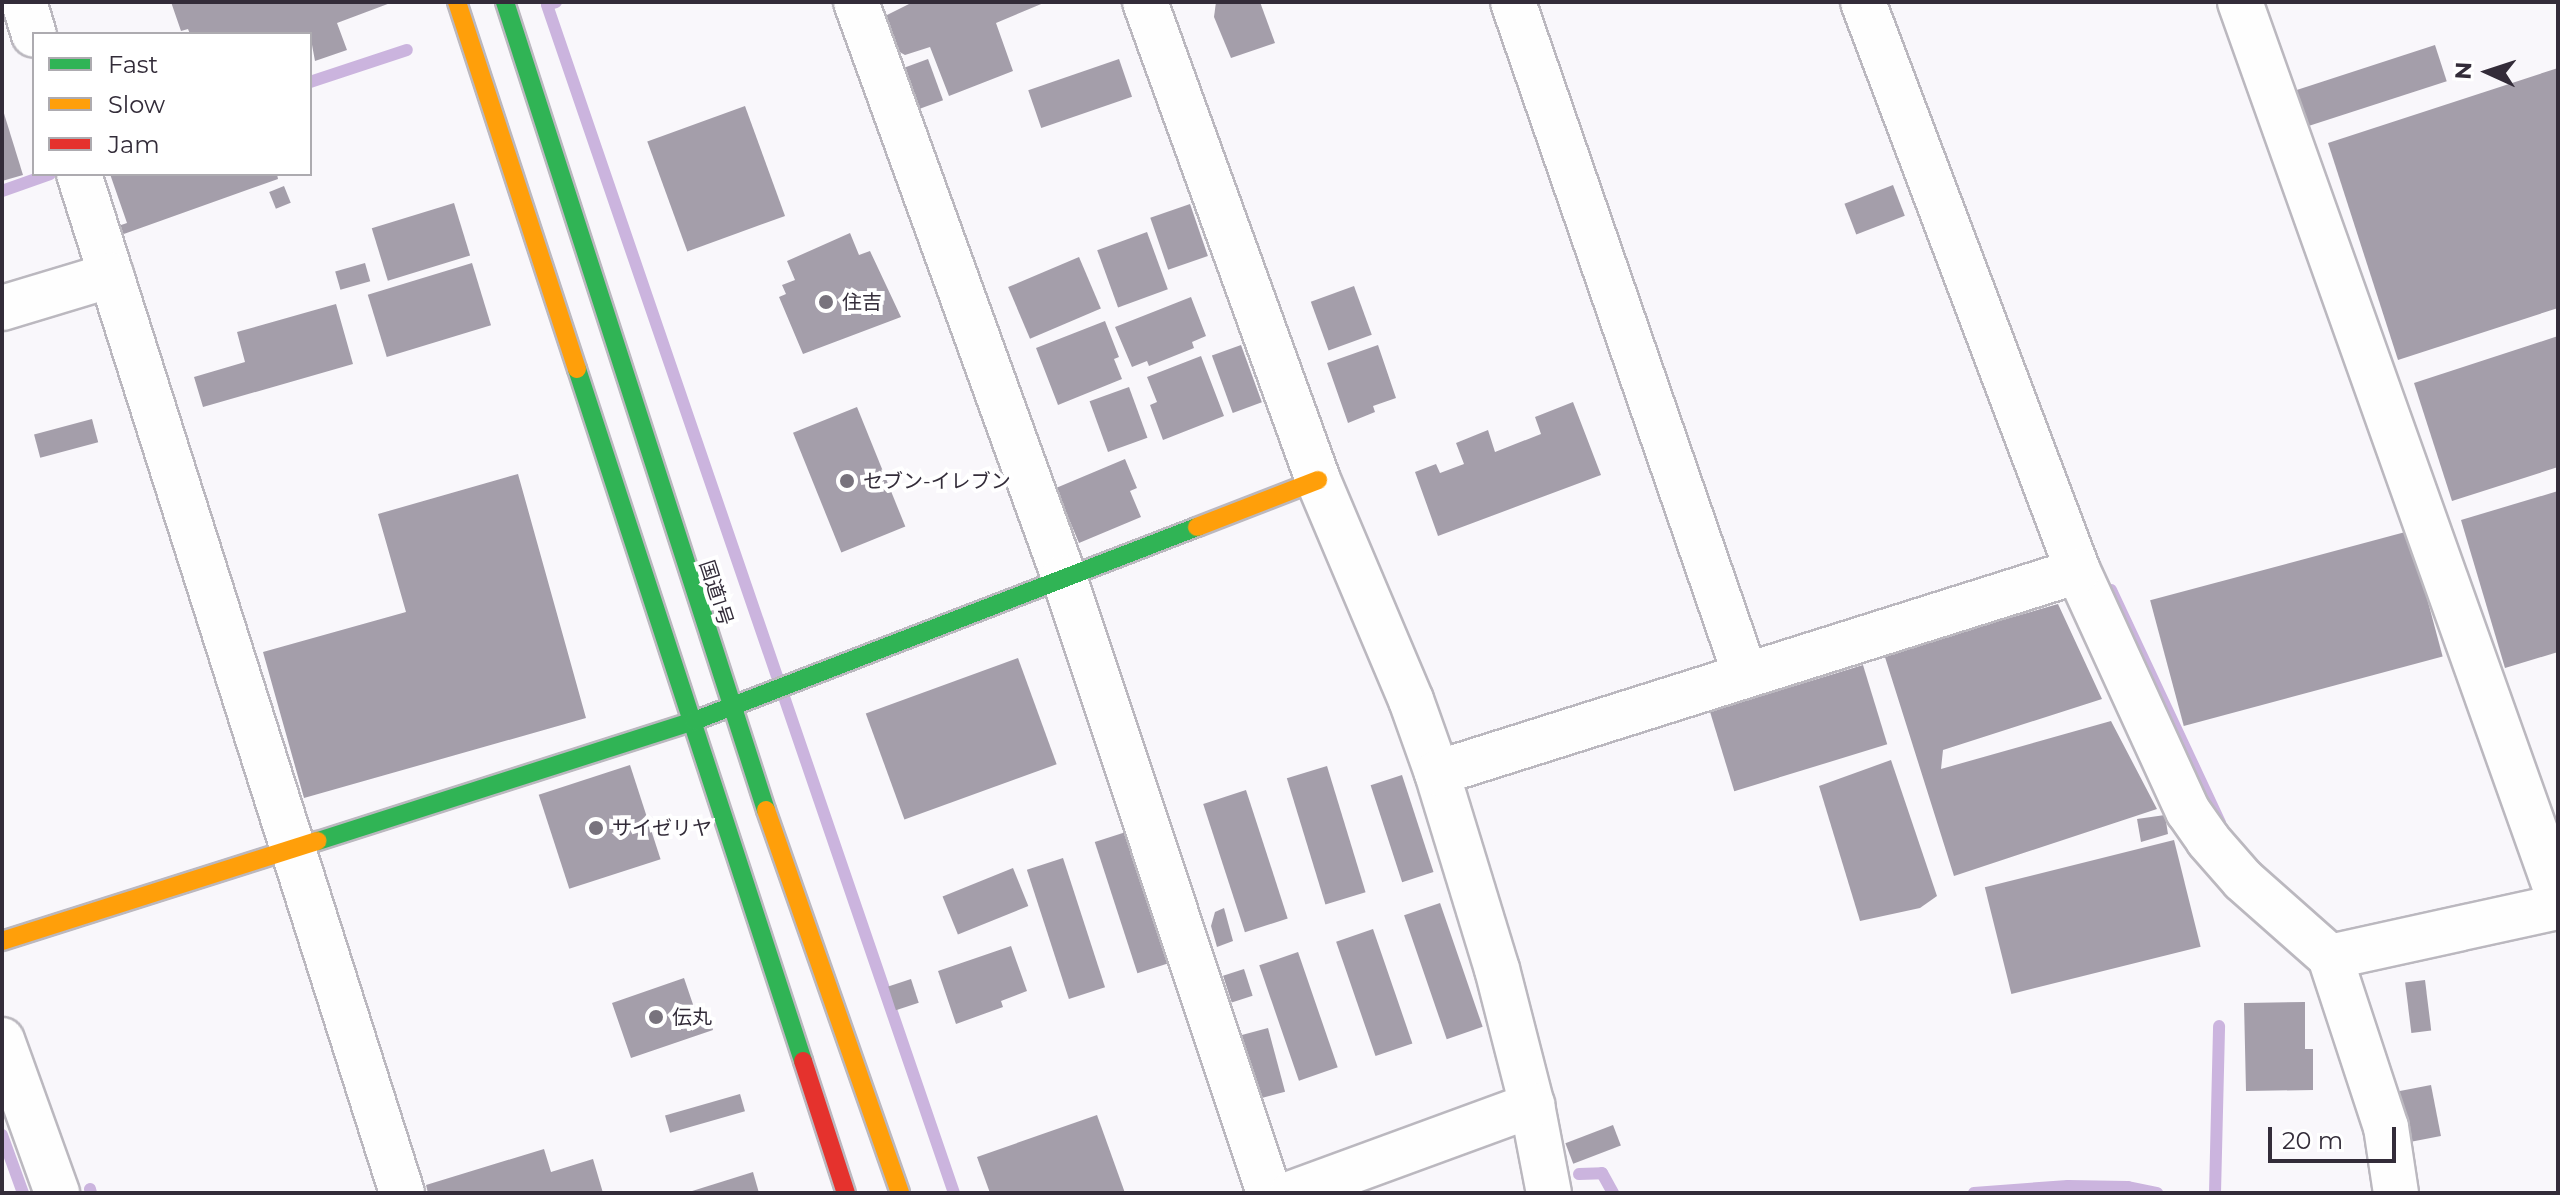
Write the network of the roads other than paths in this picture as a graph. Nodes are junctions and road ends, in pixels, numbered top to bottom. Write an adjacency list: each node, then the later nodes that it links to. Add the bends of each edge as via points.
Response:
1 (24, 2): 9 (street)
2 (457, 2): 18 (main road)
3 (505, 2): 17 (main road, 国道1号)
4 (856, 2): 15 (street)
5 (1145, 2): 13 (street)
6 (1513, 2): 16 (street)
7 (1863, 2): 14 (street)
8 (2240, 2): 21 (street)
9 (33, 32)
10 (80, 176): 11 (street)
11 (111, 275): 12 (street); 20 (street)
12 (2, 308)
13 (1318, 480): 15 (main road); 19 (street)
14 (2078, 571): 16 (street); 24 (street, via 2188,811 2243,880)
15 (1064, 577): 17 (main road); 31 (street)
16 (1745, 674): 19 (street)
17 (729, 705): 18 (main road); 30 (main road, 国道1号)
18 (694, 721): 20 (main road); 29 (main road)
19 (1437, 773): 26 (street)
20 (293, 848): 23 (main road); 28 (street)
21 (2558, 895)
22 (2558, 907): 24 (street)
23 (2, 941)
24 (2330, 957): 34 (street, via 2386,1127)
25 (2, 1040): 27 (street)
26 (1532, 1105): 32 (street); 33 (street)
27 (57, 1193)
28 (402, 1193)
29 (846, 1193)
30 (900, 1193)
31 (1269, 1193)
32 (1292, 1193)
33 (1549, 1193)
34 (2396, 1193)

